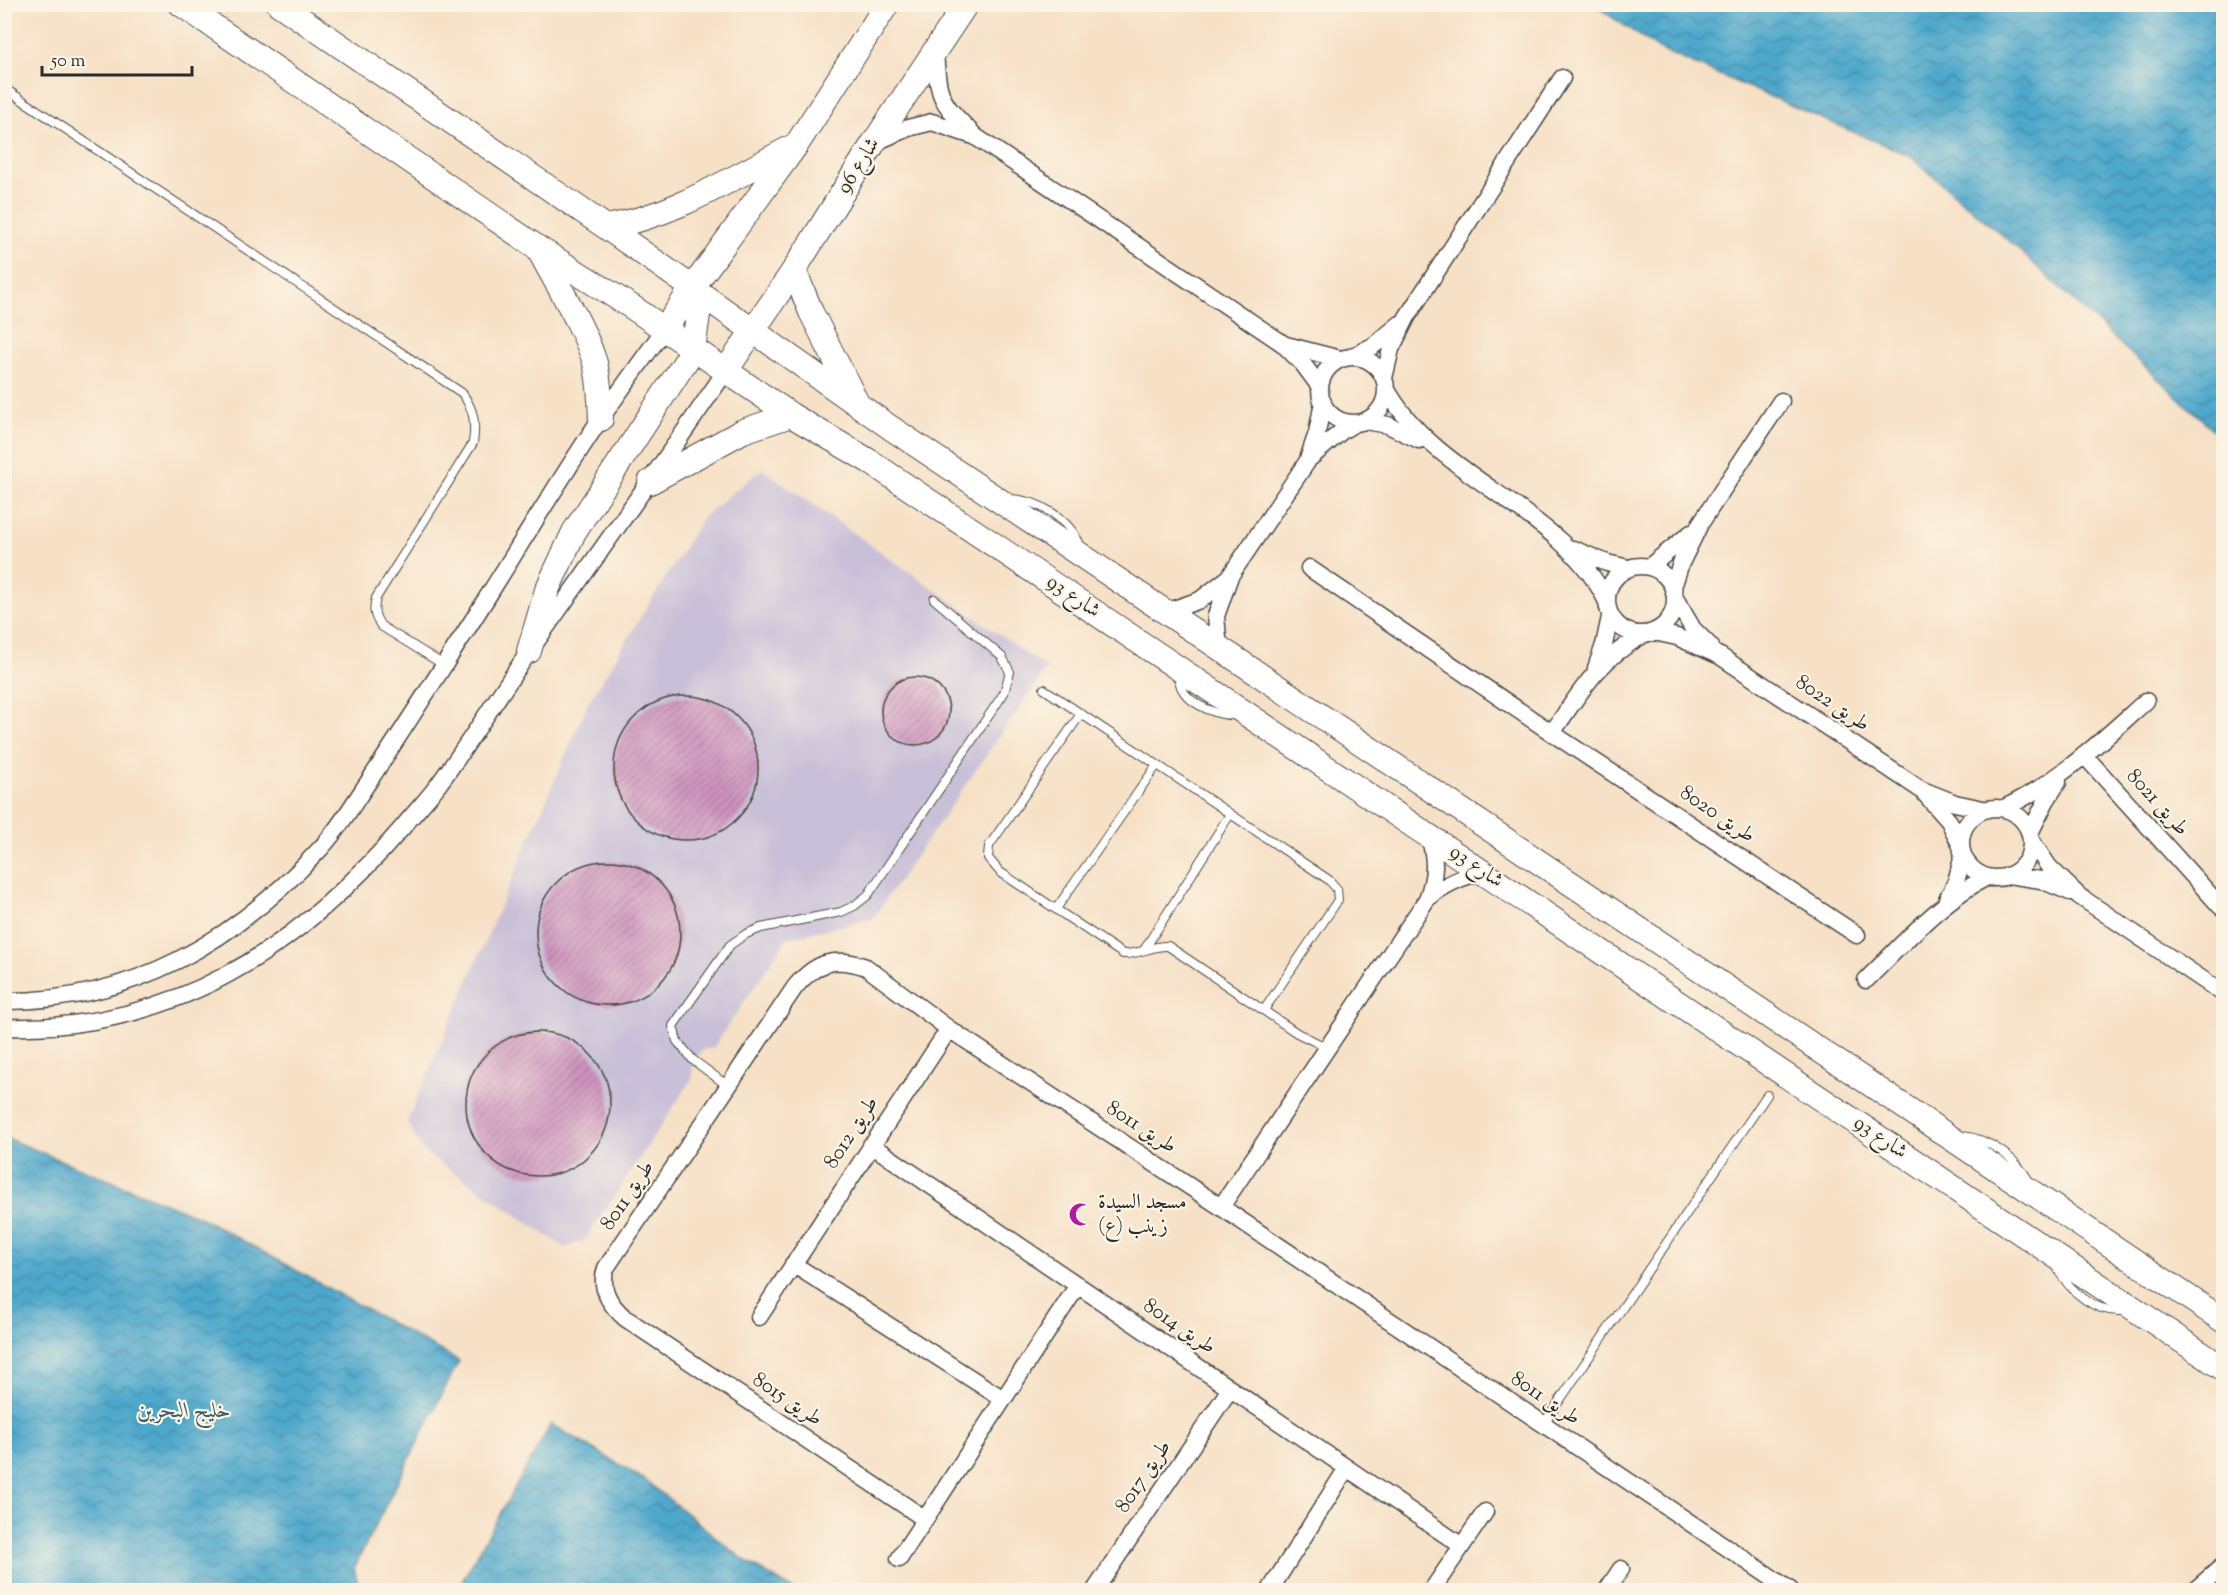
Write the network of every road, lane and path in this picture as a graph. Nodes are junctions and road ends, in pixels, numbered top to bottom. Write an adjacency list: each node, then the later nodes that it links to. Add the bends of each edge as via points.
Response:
1 (181, 4): 13 (street, شارع 93)
2 (279, 4): 5 (street, شارع 93)
3 (886, 4): 10 (street)
4 (966, 4): 6 (street, شارع 96)
5 (296, 12): 12 (street, شارع 93)
6 (935, 51): 9 (street, via 940,94 951,112); 11 (street, شارع 96)
7 (1562, 78): 16 (street)
8 (4, 88): 47 (lane, via 462,393 472,408 476,425 473,443 376,598 374,608 381,626)
9 (976, 137): 11 (street, via 932,122); 19 (street)
10 (797, 144): 12 (street, via 671,210); 15 (street)
11 (873, 144): 14 (street, شارع 96)
12 (606, 227): 15 (street, شارع 93)
13 (538, 248): 18 (street, شارع 93); 28 (street, via 586,340 595,365)
14 (794, 270): 17 (street, شارع 96); 26 (street)
15 (693, 287): 17 (street, شارع 93); 18 (street); 20 (street, via 698,315)
16 (1407, 317): 21 (street, via 1373,346); 23 (street, via 1391,349)
17 (754, 329): 22 (street, شارع 96); 26 (street, شارع 93)
18 (664, 330): 20 (street, شارع 93); 28 (street)
19 (1282, 343): 21 (street); 24 (street, via 1303,363)
20 (693, 350): 22 (street, شارع 93); 45 (street, via 574,532 547,590)
21 (1346, 358): 23 (street, via 1359,357 1374,365); 24 (street, via 1330,366 1323,376)
22 (725, 372): 27 (street, شارع 93); 32 (street)
23 (1385, 383): 29 (street, via 1380,408); 30 (street, via 1406,419)
24 (1321, 395): 29 (street, via 1336,417 1345,422); 31 (street, via 1317,433)
25 (1781, 401): 33 (street)
26 (858, 405): 42 (street, شارع 93)
27 (791, 415): 32 (street, via 743,431); 60 (street, شارع 93, via 869,461)
28 (601, 419): 47 (street)
29 (1360, 422): 30 (street, via 1400,430); 31 (street, via 1342,431)
30 (1436, 448): 34 (street)
31 (1306, 462): 38 (street)
32 (650, 482): 45 (street)
33 (1700, 524): 35 (street); 39 (street, via 1681,563)
34 (1566, 546): 37 (street); 41 (street, via 1591,574)
35 (1649, 567): 37 (street); 39 (street, via 1667,578)
36 (1310, 568): 52 (street, طريق 8020)
37 (1628, 568): 41 (street, via 1607,592)
38 (1230, 576): 42 (street, via 1200,600); 44 (street, via 1216,616)
39 (1674, 593): 43 (street, via 1670,619); 46 (street, طريق 8022, via 1693,629)
40 (934, 599): 80 (lane, via 1002,657 1010,672 1004,693 868,895 841,912 746,934 730,945 673,1026 676,1041 693,1060)
41 (1609, 610): 43 (street, via 1624,631); 48 (street, via 1604,645)
42 (1165, 612): 44 (street, شارع 93)
43 (1648, 634): 46 (street, طريق 8022, via 1677,638); 48 (street, via 1623,647)
44 (1219, 649): 88 (street, شارع 93)
45 (530, 651): 77 (street, via 438,786 345,890 302,926 247,965 174,1000 103,1020)
46 (1720, 656): 56 (street, طريق 8022)
47 (444, 665): 75 (street, via 321,848 232,929 189,956 101,990 60,998)
48 (1594, 672): 52 (street)
49 (1044, 689): 51 (lane)
50 (2146, 702): 53 (street)
51 (1080, 715): 54 (lane); 70 (lane, via 989,846 988,858 1000,872)
52 (1552, 733): 71 (street, طريق 8020)
53 (2084, 755): 55 (street); 69 (street, طريق 8021)
54 (1157, 765): 59 (lane); 70 (lane)
55 (2066, 771): 57 (street, via 2037,792); 61 (street, via 2046,801)
56 (1920, 789): 58 (street, طريق 8022); 62 (street, طريق 8022, via 1949,821)
57 (2004, 808): 58 (street); 61 (street, via 2025,822)
58 (1983, 809): 62 (street, via 1966,823)
59 (1230, 814): 72 (lane); 76 (lane, via 1337,889 1338,900)
60 (1429, 836): 63 (street, شارع 93); 67 (street, via 1435,871)
61 (2031, 837): 64 (street, via 2026,861); 66 (street, via 2049,867)
62 (1962, 850): 65 (street, via 1969,865); 68 (street, via 1956,882)
63 (1484, 872): 67 (street, via 1459,878); 89 (street, شارع 93)
64 (2009, 875): 65 (street); 66 (street, via 2041,880)
65 (1988, 877): 68 (street)
66 (2079, 896): 74 (street)
67 (1427, 899): 79 (street)
68 (1944, 905): 73 (street)
69 (2221, 908)
70 (1056, 909): 72 (lane, via 1123,954)
71 (1857, 935)
72 (1143, 951): 76 (lane, via 1168,946)
73 (1866, 980)
74 (2223, 994)
75 (4, 1001)
76 (1264, 1010): 79 (lane)
77 (4, 1027)
78 (949, 1029): 80 (street, طريق 8011, via 866,967 835,961 819,966 800,980); 82 (street, طريق 8012); 83 (street, طريق 8011)
79 (1328, 1048): 83 (street)
80 (728, 1086): 87 (street, طريق 8011, via 606,1268 606,1294)
81 (1767, 1095): 92 (lane)
82 (871, 1145): 84 (street, طريق 8012); 85 (street, طريق 8014)
83 (1221, 1208): 92 (street, طريق 8011)
84 (794, 1264): 86 (street, طريق 8012); 91 (street)
85 (1078, 1285): 90 (street, طريق 8014); 91 (street)
86 (759, 1317)
87 (625, 1318): 95 (street, طريق 8015)
88 (2223, 1321)
89 (2223, 1370)
90 (1230, 1389): 93 (street, طريق 8014); 100 (street, طريق 8017)
91 (1003, 1399): 95 (street)
92 (1543, 1425): 104 (street, طريق 8011)
93 (1347, 1468): 96 (street, طريق 8014); 101 (street)
94 (1485, 1512): 96 (street)
95 (925, 1519): 97 (street)
96 (1462, 1546): 102 (street)
97 (899, 1559)
98 (2223, 1565): 105 (street)
99 (1622, 1569): 103 (street)
100 (1095, 1590)
101 (1270, 1590)
102 (1432, 1590)
103 (1607, 1590)
104 (1791, 1590)
105 (2195, 1590)

